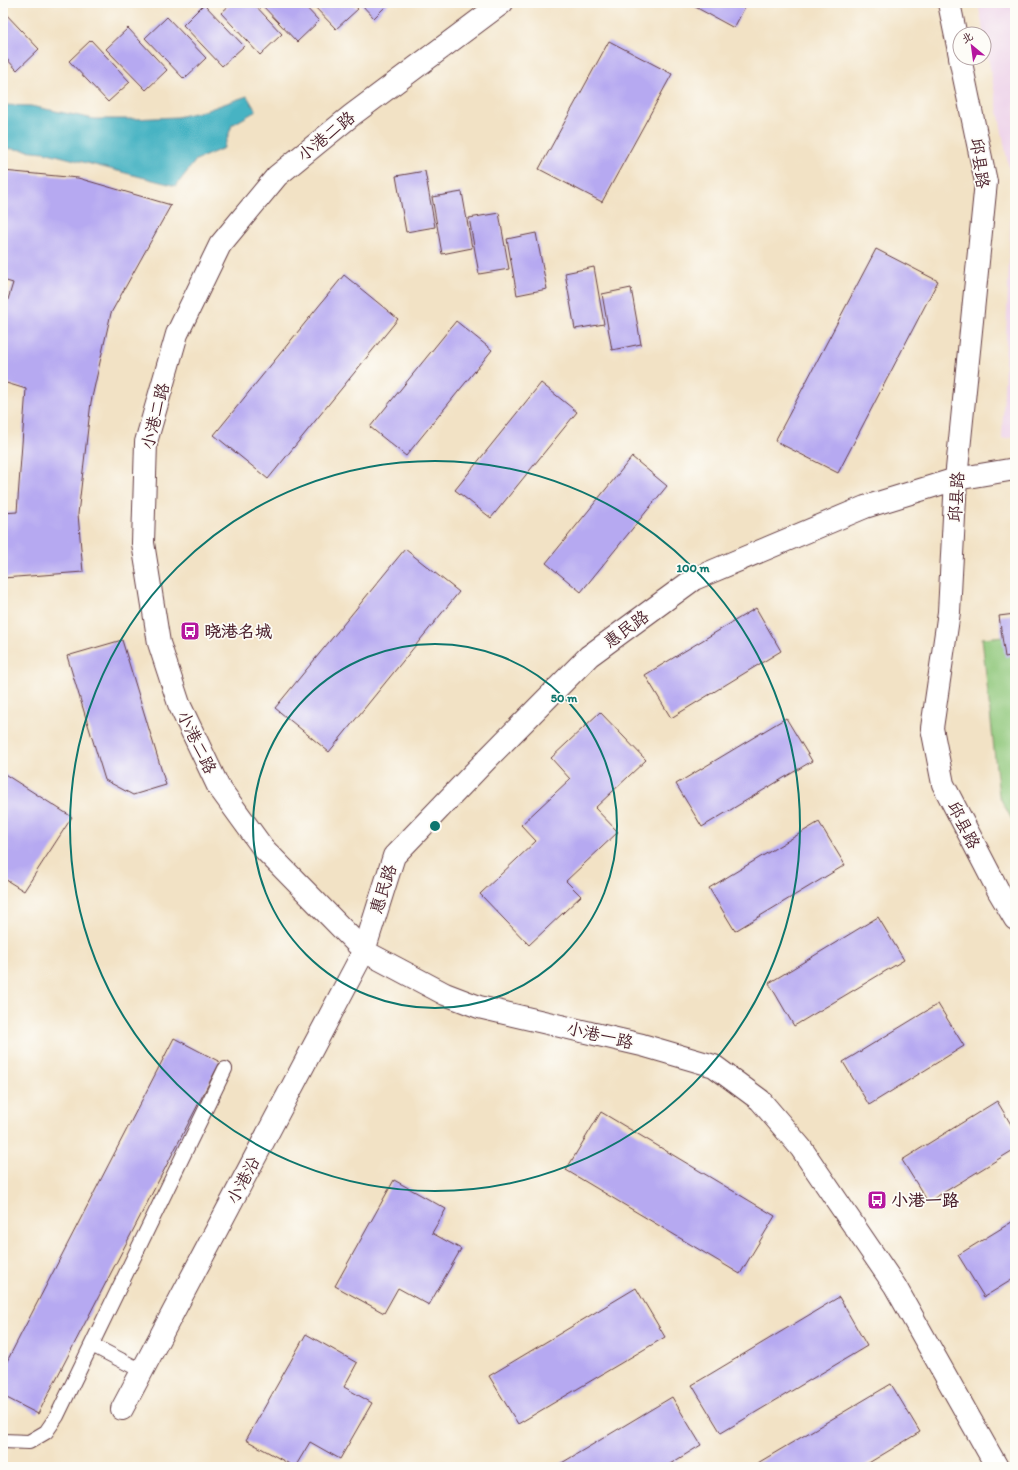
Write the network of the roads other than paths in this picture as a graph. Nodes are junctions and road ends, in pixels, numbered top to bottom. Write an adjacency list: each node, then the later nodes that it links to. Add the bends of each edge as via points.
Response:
1 (502, 3): 8 (street, 小港二路, via 352,115 277,176 220,245 177,334 146,442 143,542 159,643 179,704 218,786 263,848)
2 (949, 3): 3 (street, 邱县路)
3 (954, 26)
4 (962, 66): 6 (street, 邱县路, via 986,182)
5 (1015, 469): 6 (street, 惠民路)
6 (956, 479): 7 (street, 邱县路, via 950,612 932,728 943,784); 8 (street, 惠民路, via 865,507 694,579 589,656 394,856)
7 (1015, 919)
8 (364, 951): 11 (street, 小港沿); 14 (street, 小港一路, via 446,994 479,1007 642,1045 714,1066 760,1100 802,1148 895,1286)
9 (225, 1069): 10 (lane)
10 (92, 1345): 11 (lane); 13 (lane, via 57,1416 46,1432 29,1442)
11 (142, 1371): 12 (street, 小港沿)
12 (122, 1409)
13 (3, 1441)
14 (996, 1467)

